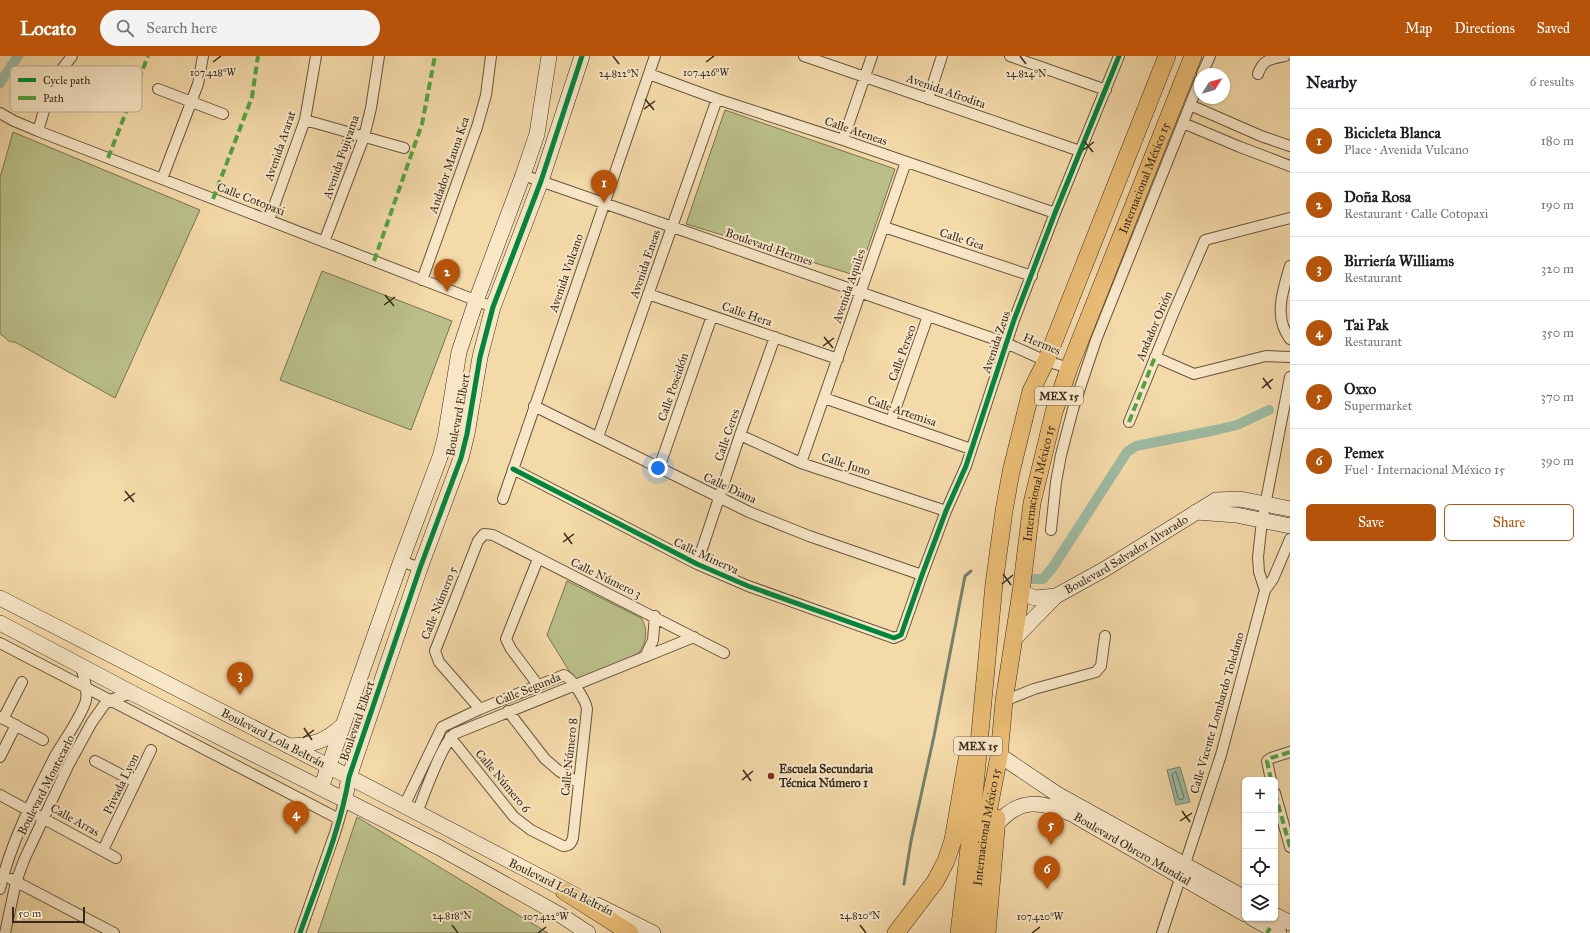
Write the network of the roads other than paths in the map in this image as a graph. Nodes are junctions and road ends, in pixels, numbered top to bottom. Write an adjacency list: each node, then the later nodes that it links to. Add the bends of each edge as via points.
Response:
1 (72, 56): 18 (street)
2 (203, 56): 28 (street)
3 (316, 56): 33 (street, Avenida Ararat)
4 (379, 56): 36 (street, Avenida Fujiyama)
5 (491, 56): 55 (street, Andador Mauna Kea, via 486,96 477,127)
6 (549, 56): 43 (street, Boulevard Elbert, via 537,134)
7 (582, 56): 45 (street, Boulevard Elbert)
8 (655, 56): 20 (street, Avenida Vulcano)
9 (804, 56): 22 (street, Avenida Afrodita)
10 (872, 56): 22 (street)
11 (942, 56): 27 (street)
12 (1010, 56): 24 (street)
13 (1120, 56): 24 (street, Avenida Zeus)
14 (1168, 56): 68 (main road, Internacional México 15 / MEX 15)
15 (1193, 56): 69 (main road, Internacional México 15 / MEX 15)
16 (1210, 56): 19 (street)
17 (1281, 57): 21 (street, via 1265,62)
18 (64, 66)
19 (1205, 68)
20 (649, 74): 26 (street, Calle Ateneas); 46 (street, Avenida Vulcano)
21 (1258, 74)
22 (865, 77): 27 (street, Avenida Afrodita); 37 (street)
23 (158, 89): 28 (street)
24 (1106, 90): 40 (street, Avenida Zeus)
25 (1194, 95): 29 (street)
26 (717, 99): 37 (street, Calle Ateneas); 50 (street, Avenida Eneas)
27 (928, 99): 40 (street, Avenida Afrodita)
28 (192, 102): 32 (street); 44 (street)
29 (1190, 105): 34 (street); 38 (street)
30 (44, 112): 35 (street)
31 (0, 113): 35 (street, Calle Cotopaxi)
32 (223, 114)
33 (305, 120): 36 (street); 49 (street, Avenida Ararat)
34 (1183, 123): 42 (street); 89 (street, via 1096,340 1076,402 1056,482)
35 (38, 131): 44 (street, Calle Cotopaxi)
36 (364, 137): 39 (street); 52 (street, Avenida Fujiyama)
37 (843, 140): 41 (street, Calle Ateneas)
38 (1290, 146)
39 (404, 148)
40 (1080, 151): 47 (street, Avenida Zeus)
41 (906, 162): 47 (street, Calle Ateneas); 51 (street, Avenida Aquiles)
42 (1290, 166)
43 (524, 175): 45 (street, Boulevard Hermes); 58 (street, Boulevard Elbert)
44 (162, 179): 49 (street, Calle Cotopaxi)
45 (541, 181): 46 (street, Boulevard Hermes); 59 (street, Boulevard Elbert)
46 (604, 203): 50 (street, Boulevard Hermes); 72 (street, Avenida Vulcano)
47 (1055, 213): 54 (street, Avenida Zeus)
48 (1290, 218): 65 (street, Andador Orión, via 1205,240)
49 (269, 220): 52 (street, Calle Cotopaxi)
50 (672, 227): 56 (street, Boulevard Hermes); 57 (street, Avenida Eneas)
51 (884, 227): 54 (street, Calle Gea); 56 (street, Avenida Aquiles)
52 (324, 242): 55 (street, Calle Cotopaxi)
53 (1290, 266): 63 (street, via 1280,304 1282,321)
54 (1032, 276): 64 (street, Avenida Zeus)
55 (422, 280): 58 (street, Calle Cotopaxi)
56 (861, 292): 61 (street, Boulevard Hermes); 67 (street, Avenida Aquiles)
57 (648, 294): 60 (street, Calle Hera); 76 (street, Avenida Eneas)
58 (476, 301): 59 (street, Calle Cotopaxi); 93 (street, Boulevard Elbert, via 459,352 445,438)
59 (493, 307): 95 (street, Boulevard Elbert, via 480,357 465,443)
60 (712, 316): 62 (street, Calle Hera); 79 (street, Calle Poseidón)
61 (928, 316): 64 (street, Boulevard Hermes); 73 (street, Calle Perseo)
62 (775, 337): 67 (street, Calle Hera); 75 (street, Calle Ceres)
63 (1290, 339)
64 (1006, 343): 68 (street, Hermes); 77 (street, Avenida Zeus)
65 (1155, 357): 66 (street, via 1194,374 1266,356); 74 (street, Andador Orión)
66 (1290, 357)
67 (838, 359): 71 (street, Avenida Aquiles)
68 (1046, 361): 69 (street, Hermes); 125 (main road, Internacional México 15 / MEX 15, via 1031,391 1011,472 994,584)
69 (1069, 368): 98 (main road, Internacional México 15 / MEX 15, via 1054,412 1032,503)
70 (1290, 377): 83 (street)
71 (824, 398): 73 (street, Calle Artemisa); 78 (street, Avenida Aquiles)
72 (534, 406): 76 (street, Calle Diana); 80 (street, Avenida Vulcano)
73 (891, 421): 77 (street, Calle Artemisa)
74 (1129, 422)
75 (740, 435): 78 (street, Calle Juno); 81 (street, Calle Ceres)
76 (598, 437): 79 (street, Calle Diana)
77 (971, 449): 85 (street, Avenida Zeus)
78 (801, 463): 85 (street, Calle Juno)
79 (659, 468): 81 (street, Calle Diana)
80 (513, 469): 82 (street, Avenida Vulcano); 94 (street, Calle Minerva)
81 (719, 498): 94 (street, Calle Ceres); 96 (street, Calle Diana, via 809,536)
82 (502, 499)
83 (1266, 503): 84 (street, Boulevard Salvador Alvarado); 86 (street, Boulevard Salvador Alvarado, via 1240,499 1216,500); 87 (street)
84 (1290, 509)
85 (946, 511): 96 (street, Avenida Zeus)
86 (1196, 512): 87 (street, Boulevard Salvador Alvarado); 99 (street, Boulevard Salvador Alvarado, via 1105,569)
87 (1262, 520): 88 (street, Boulevard Salvador Alvarado); 97 (street, via 1258,557 1259,572)
88 (1290, 526)
89 (1051, 530)
90 (1290, 539): 97 (street, Calle Vicente Lombardo Toledano, via 1273,579)
91 (478, 541): 92 (street, Calle Número 3, via 484,534 493,535); 119 (street, Calle Número 5, via 435,651 439,662)
92 (538, 559): 101 (street, Calle Número 3); 113 (street, via 506,639 510,649)
93 (401, 561): 95 (street); 123 (street, Boulevard Elbert)
94 (696, 564): 105 (street, Calle Minerva, via 748,586 894,638)
95 (420, 568): 137 (street, Boulevard Elbert)
96 (922, 574): 105 (street, Avenida Zeus, via 904,632)
97 (1265, 590): 155 (street, Calle Vicente Lombardo Toledano, via 1220,755)
98 (1021, 592): 99 (street, Boulevard Salvador Alvarado, via 1035,598); 106 (main road, Internacional México 15 / MEX 15)
99 (1056, 596): 106 (street, Boulevard Salvador Alvarado)
100 (0, 598): 130 (street, Boulevard Lola Beltrán)
101 (654, 616): 104 (street, Calle Número 3); 109 (street, via 653,640)
102 (0, 624): 110 (street, Boulevard Lola Beltrán)
103 (1105, 636): 118 (street, via 1102,666 1096,672 1034,688)
104 (694, 637): 108 (street, Calle Número 3); 109 (street, Calle Segunda)
105 (899, 637)
106 (1012, 640): 118 (main road, Internacional México 15 / MEX 15)
107 (0, 643): 115 (street)
108 (724, 653)
109 (645, 657): 114 (street, Calle Segunda)
110 (82, 667): 115 (street, Boulevard Montecarlo); 116 (street, Boulevard Lola Beltrán)
111 (561, 676): 113 (street, Calle Segunda); 114 (street, Calle Número 8, via 569,678)
112 (22, 682): 121 (street)
113 (538, 685): 119 (street, Calle Segunda)
114 (574, 685): 120 (street, Calle Segunda); 140 (street, Calle Número 8, via 584,699 586,710)
115 (87, 688): 117 (street); 124 (street, Boulevard Montecarlo, via 83,708)
116 (132, 693): 117 (street); 141 (street, Boulevard Lola Beltrán)
117 (110, 700): 126 (street, Boulevard Montecarlo); 148 (street)
118 (1004, 701): 128 (main road, Internacional México 15 / MEX 15)
119 (480, 709): 146 (street, Calle Segunda, via 439,731)
120 (508, 711): 127 (street, Calle Segunda); 140 (street, via 545,759)
121 (2, 718): 122 (street)
122 (16, 725): 129 (street); 133 (street)
123 (344, 725): 130 (street, via 320,742 306,746); 136 (street, Boulevard Elbert)
124 (71, 729): 126 (street); 145 (street, Boulevard Montecarlo)
125 (979, 732): 150 (main road, Internacional México 15 / MEX 15); 171 (main road, via 968,752 953,840 946,861 935,882)
126 (86, 733): 147 (street, Boulevard Montecarlo)
127 (450, 737): 146 (street, via 426,788); 151 (street, Calle Número 6, via 514,817 531,830)
128 (1001, 737): 134 (main road, via 1005,744); 150 (main road, Internacional México 15 / MEX 15, via 999,756)
129 (43, 740)
130 (288, 746): 136 (street, Boulevard Lola Beltrán)
131 (151, 750): 139 (street, Privada Lyon)
132 (1290, 752): 138 (street, via 1267,761)
133 (0, 757)
134 (1005, 759): 149 (main road); 155 (street, Boulevard Obrero Mundial)
135 (96, 761): 139 (street)
136 (328, 766): 137 (street, Boulevard Lola Beltrán); 141 (street, Boulevard Elbert)
137 (349, 777): 143 (street, Boulevard Elbert); 146 (street, Boulevard Lola Beltrán)
138 (1270, 777)
139 (135, 782): 153 (street, Privada Lyon)
140 (579, 783): 151 (street, Calle Número 8, via 573,838 568,846)
141 (321, 788): 143 (street, Boulevard Lola Beltrán)
142 (0, 795): 145 (street, Calle Arras)
143 (345, 799): 148 (street); 168 (street, Boulevard Lola Beltrán, via 470,864)
144 (1278, 804): 152 (street)
145 (29, 810): 147 (street, Calle Arras); 156 (street, Boulevard Montecarlo)
146 (411, 810): 159 (street, Boulevard Lola Beltrán)
147 (43, 818): 153 (street, Calle Arras); 157 (street, Boulevard Montecarlo)
148 (339, 819): 167 (street)
149 (996, 825): 155 (street, Boulevard Obrero Mundial, via 1011,810 1025,805 1052,807 1072,814); 174 (main road)
150 (977, 839): 172 (main road, Internacional México 15 / MEX 15); 173 (main road, Internacional México 15 / MEX 15)
151 (563, 846)
152 (1290, 847)
153 (103, 850): 154 (street, Calle Arras)
154 (116, 858)
155 (1183, 872): 160 (street, Boulevard Obrero Mundial); 161 (street, Boulevard Obrero Mundial); 175 (street, Calle Vicente Lombardo Toledano)
156 (1, 875): 157 (street); 158 (street, Boulevard Montecarlo)
157 (16, 882): 165 (street, Boulevard Montecarlo); 166 (street)
158 (0, 889)
159 (564, 891): 169 (main road); 170 (street, Boulevard Lola Beltrán)
160 (1242, 897)
161 (1242, 912)
162 (1259, 921): 164 (street)
163 (1290, 923): 164 (street)
164 (1273, 927)
165 (5, 933)
166 (114, 933)
167 (300, 933)
168 (588, 933)
169 (630, 933)
170 (653, 933)
171 (896, 933)
172 (959, 933)
173 (972, 933)
174 (986, 933)
175 (1162, 933)

